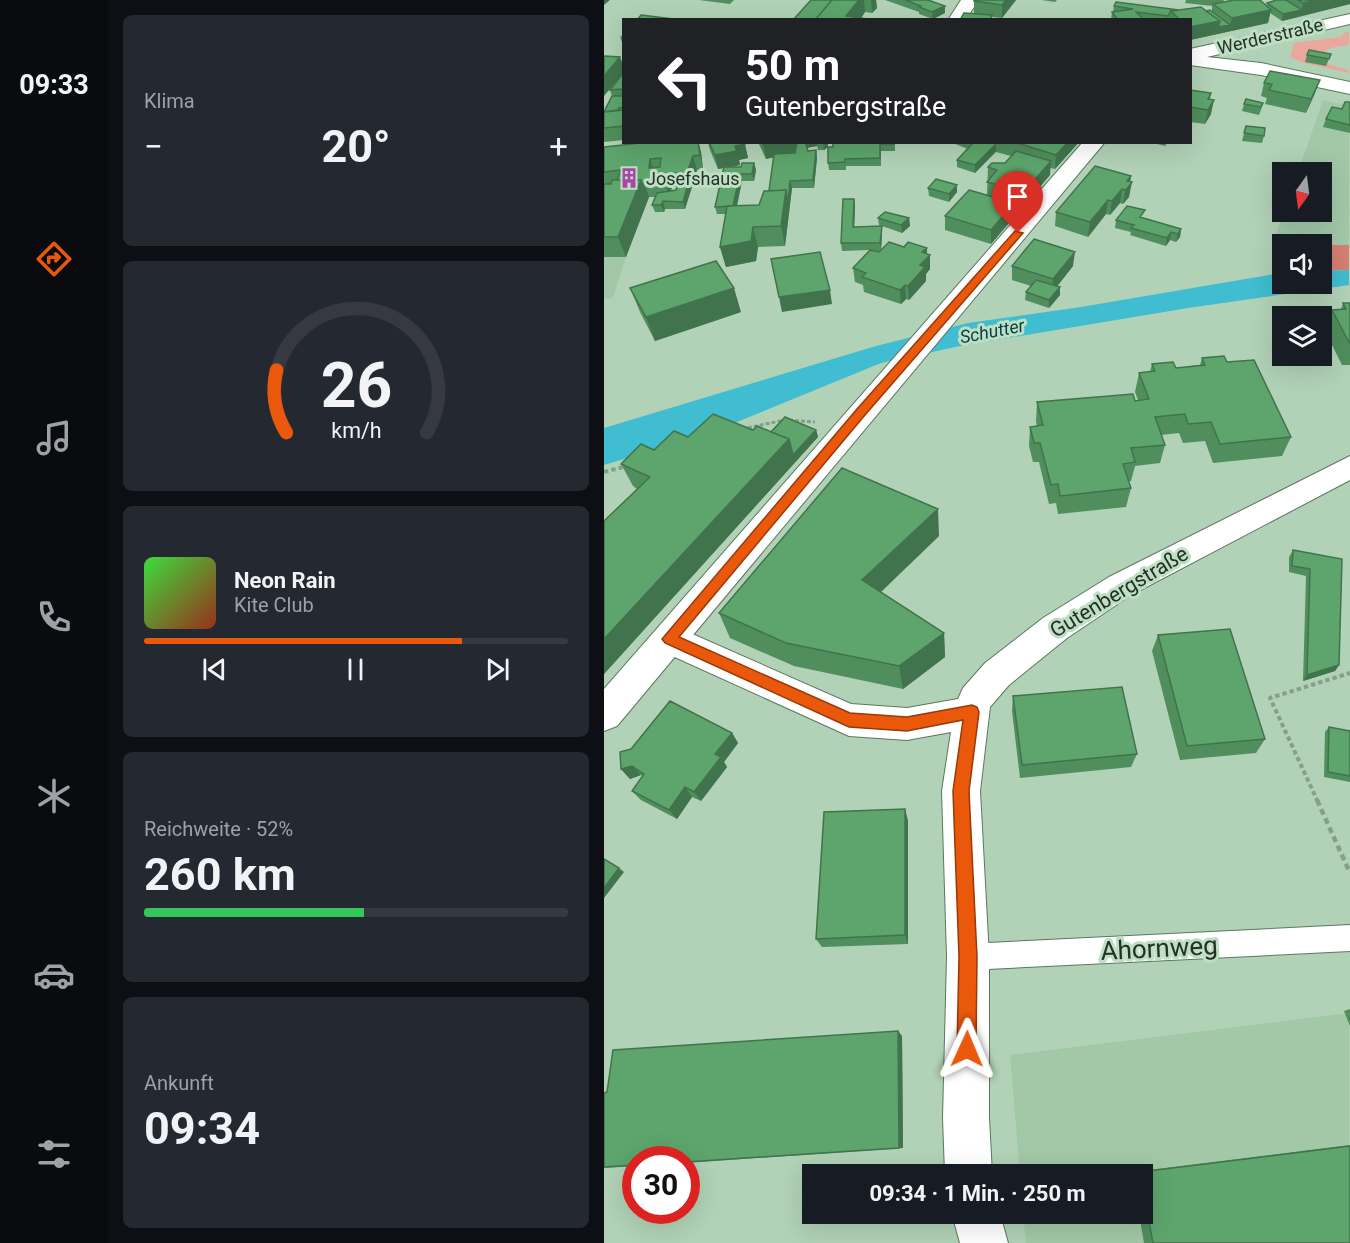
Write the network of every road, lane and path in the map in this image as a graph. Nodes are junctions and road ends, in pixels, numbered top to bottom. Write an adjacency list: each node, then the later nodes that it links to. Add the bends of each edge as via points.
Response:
1 (970, 0): 2 (street)
2 (957, 18)
3 (1350, 19): 4 (street, Werderstraße)
4 (1281, 33): 5 (street, Werderstraße); 7 (street, via 1271,46 1269,61)
5 (1192, 55)
6 (1192, 61): 7 (street)
7 (1290, 75): 8 (street)
8 (1350, 88)
9 (1093, 144): 10 (street)
10 (848, 428): 11 (path, via 785,420); 15 (street)
11 (742, 429)
12 (630, 465): 14 (path)
13 (1350, 467): 17 (street, Gutenbergstraße, via 1120,586 1055,628 997,674 975,699)
14 (604, 472)
15 (669, 639): 17 (street, via 849,720 907,724); 18 (street)
16 (1350, 673): 19 (path, via 1270,698)
17 (972, 712): 21 (street, via 961,791)
18 (604, 716)
19 (1350, 873)
20 (1350, 938): 21 (lane, Ahornweg)
21 (968, 957): 22 (street)
22 (968, 1164)
23 (979, 1224): 24 (street)
24 (984, 1243)

